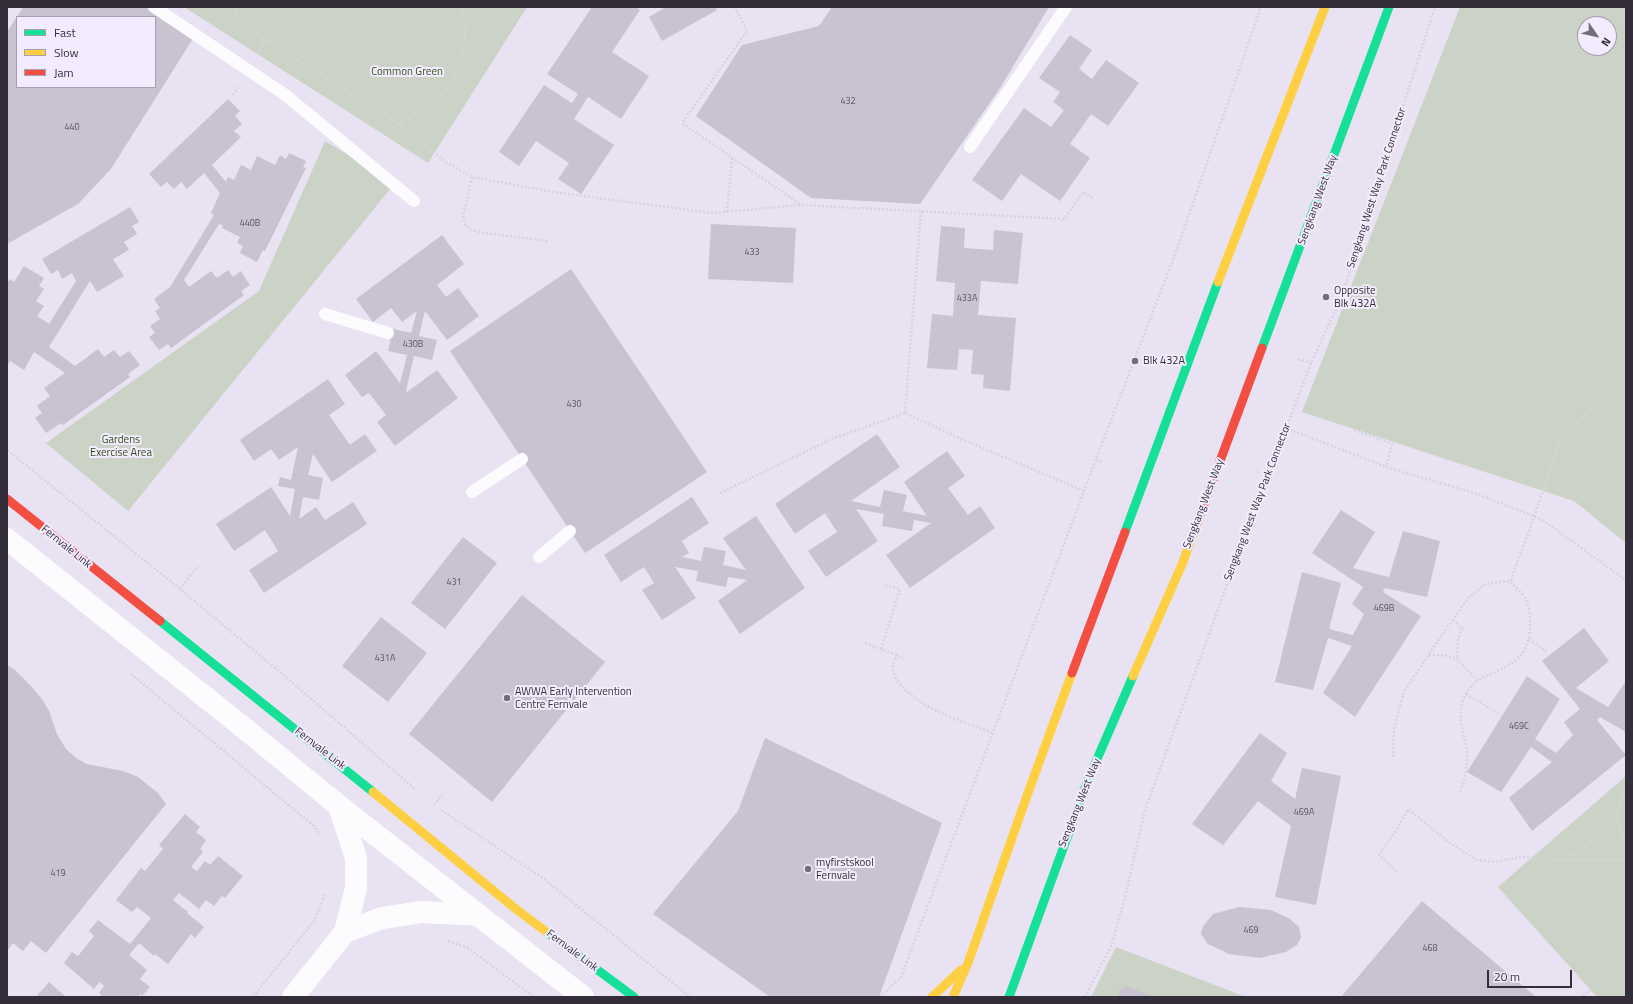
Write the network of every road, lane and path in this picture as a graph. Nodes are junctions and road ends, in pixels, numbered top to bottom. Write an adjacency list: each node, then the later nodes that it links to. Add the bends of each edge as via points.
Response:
1 (154, 7): 15 (lane, via 284,94)
2 (461, 7): 10 (path, via 465,19 465,37 462,58 454,78 434,101)
3 (735, 7): 12 (path, via 747,31 682,123)
4 (1066, 7): 11 (lane)
5 (1261, 7): 29 (path, via 1176,252)
6 (1325, 7): 78 (main road, via 1220,278 1029,790)
7 (1390, 7): 80 (main road, Sengkang West Way, via 1183,562 1088,780)
8 (1435, 7): 23 (path, Sengkang West Way Park Connector, via 1342,296)
9 (265, 40): 10 (path)
10 (399, 124): 13 (path, via 444,161)
11 (970, 147)
12 (732, 158): 16 (path); 18 (path)
13 (472, 177): 18 (path, via 553,192 712,213); 19 (path, via 463,216 466,226 483,233)
14 (1094, 199): 17 (path, via 1083,192 1064,219)
15 (414, 201)
16 (801, 205): 17 (path); 18 (path)
17 (921, 211): 25 (path)
18 (727, 212)
19 (548, 241)
20 (325, 314): 21 (lane)
21 (388, 333)
22 (1298, 359): 23 (path)
23 (1311, 363): 26 (path, Sengkang West Way Park Connector)
24 (1626, 370): 37 (path, via 1559,444)
25 (905, 413): 33 (path); 35 (path, via 834,438)
26 (1286, 428): 32 (path); 93 (path, Sengkang West Way Park Connector, via 1144,813 1124,902 1111,946)
27 (1354, 430): 32 (path, via 1392,444)
28 (7, 450): 45 (path)
29 (1096, 458): 31 (path); 33 (path)
30 (522, 459): 34 (lane)
31 (1102, 462)
32 (1386, 468): 37 (path, via 1474,493)
33 (1084, 491): 59 (path)
34 (472, 492)
35 (720, 493)
36 (7, 499): 87 (main road, Fernvale Link, via 424,832 517,910)
37 (1534, 517): 42 (path); 43 (path)
38 (570, 531): 40 (lane)
39 (7, 539): 66 (street)
40 (540, 557)
41 (198, 566): 45 (path)
42 (1626, 580)
43 (1510, 582): 46 (path, via 1484,585 1468,598); 47 (path, via 1526,598 1530,612)
44 (885, 585): 49 (path, via 900,589)
45 (180, 589): 64 (path)
46 (1453, 620): 52 (path); 54 (path, via 1462,628 1458,639)
47 (1529, 639): 50 (path); 56 (path, via 1519,658)
48 (865, 643): 49 (path)
49 (881, 649): 51 (path)
50 (1548, 653)
51 (896, 655): 53 (path); 59 (path, via 894,676 906,690 945,715)
52 (1429, 655): 54 (path); 60 (path, via 1404,692 1394,730)
53 (904, 659)
54 (1457, 659): 56 (path)
55 (126, 670): 69 (path, via 316,826)
56 (1478, 681): 57 (path)
57 (1466, 694): 58 (path); 63 (path, via 1460,711 1460,724 1467,753 1464,784)
58 (1501, 715)
59 (992, 733): 89 (path, via 901,976)
60 (1393, 756)
61 (1626, 790): 68 (path, via 1618,813)
62 (444, 792): 65 (path, via 434,806)
63 (1460, 792)
64 (422, 795)
65 (428, 800)
66 (339, 806): 75 (street); 76 (street, via 356,858 356,888)
67 (440, 810): 88 (path, via 544,879)
68 (1618, 826): 70 (path); 71 (path)
69 (321, 839)
70 (1626, 845)
71 (1562, 860): 72 (path); 73 (path, via 1521,857 1494,862 1477,860 1408,809 1379,855)
72 (1626, 860)
73 (1396, 872)
74 (328, 888): 83 (path, via 314,921)
75 (479, 914): 76 (street, via 422,912 382,918); 86 (street)
76 (345, 932): 84 (street)
77 (447, 940): 85 (path, via 468,948)
78 (968, 963): 90 (main road); 91 (main road)
79 (1626, 963): 82 (path)
80 (1018, 973): 81 (main road); 92 (main road, Sengkang West Way)
81 (1020, 989)
82 (1583, 996)
83 (253, 997)
84 (293, 997)
85 (534, 997)
86 (583, 997)
87 (634, 997)
88 (690, 997)
89 (880, 997)
90 (932, 997)
91 (954, 997)
92 (1009, 997)
93 (1085, 997)

